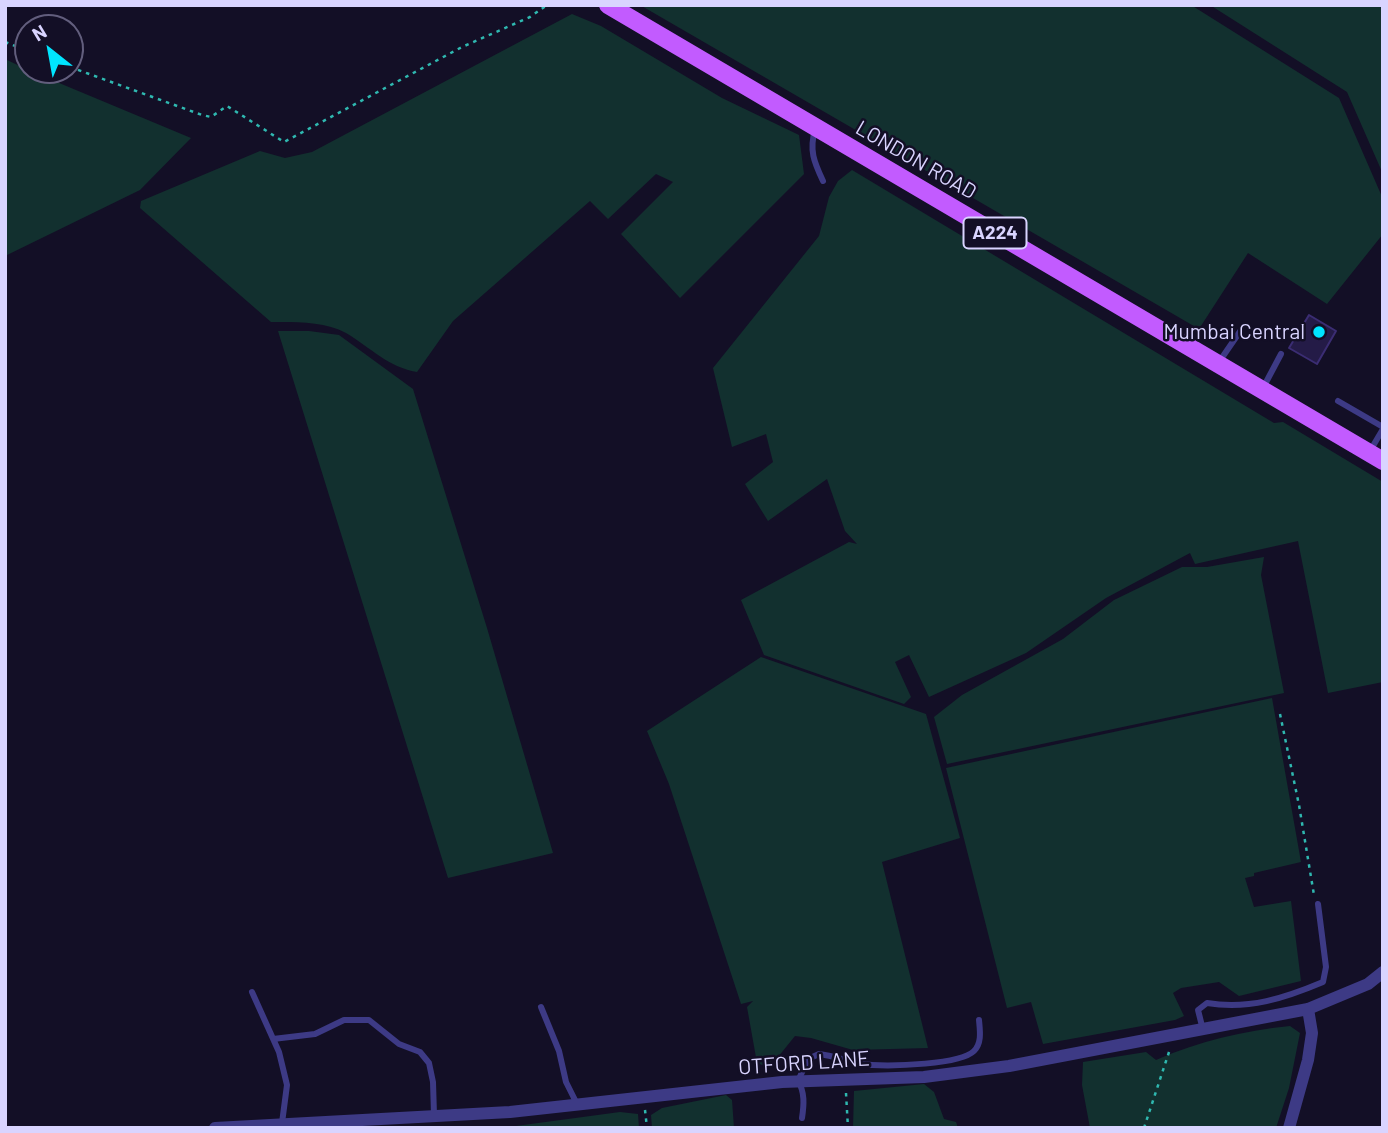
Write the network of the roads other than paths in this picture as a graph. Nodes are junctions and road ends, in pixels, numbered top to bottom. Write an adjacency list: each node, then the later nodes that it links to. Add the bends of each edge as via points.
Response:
1 (608, 5): 2 (main road, LONDON ROAD / A224)
2 (816, 127): 3 (lane, via 813,160); 6 (main road, LONDON ROAD / A224)
3 (823, 181)
4 (1241, 330): 6 (lane)
5 (1281, 354): 7 (lane)
6 (1218, 364): 7 (main road, LONDON ROAD / A224)
7 (1262, 389): 10 (main road, LONDON ROAD / A224)
8 (1338, 401): 9 (lane)
9 (1383, 428): 10 (lane)
10 (1376, 457)
11 (1318, 904): 17 (lane, via 1326,967 1323,982 1291,995 1233,1007 1207,1003 1198,1010)
12 (1383, 972): 15 (street, OTFORD LANE, via 1368,984)
13 (252, 992): 18 (lane)
14 (541, 1007): 20 (lane)
15 (1308, 1009): 17 (street, OTFORD LANE); 26 (street, via 1312,1033 1308,1060)
16 (979, 1020): 19 (lane, via 980,1040 965,1057 870,1065 819,1054 808,1059)
17 (1203, 1030): 19 (street, OTFORD LANE, via 923,1077)
18 (273, 1039): 21 (lane, via 315,1034 344,1020 369,1020 399,1044 420,1052 429,1063); 23 (lane, via 287,1085)
19 (798, 1081): 20 (street, OTFORD LANE); 22 (lane, via 804,1099)
20 (577, 1104): 21 (street, OTFORD LANE)
21 (434, 1115): 24 (street, OTFORD LANE)
22 (802, 1118)
23 (282, 1123): 24 (street, OTFORD LANE); 25 (street, OTFORD LANE)
24 (307, 1125)
25 (215, 1128)
26 (1289, 1128)

